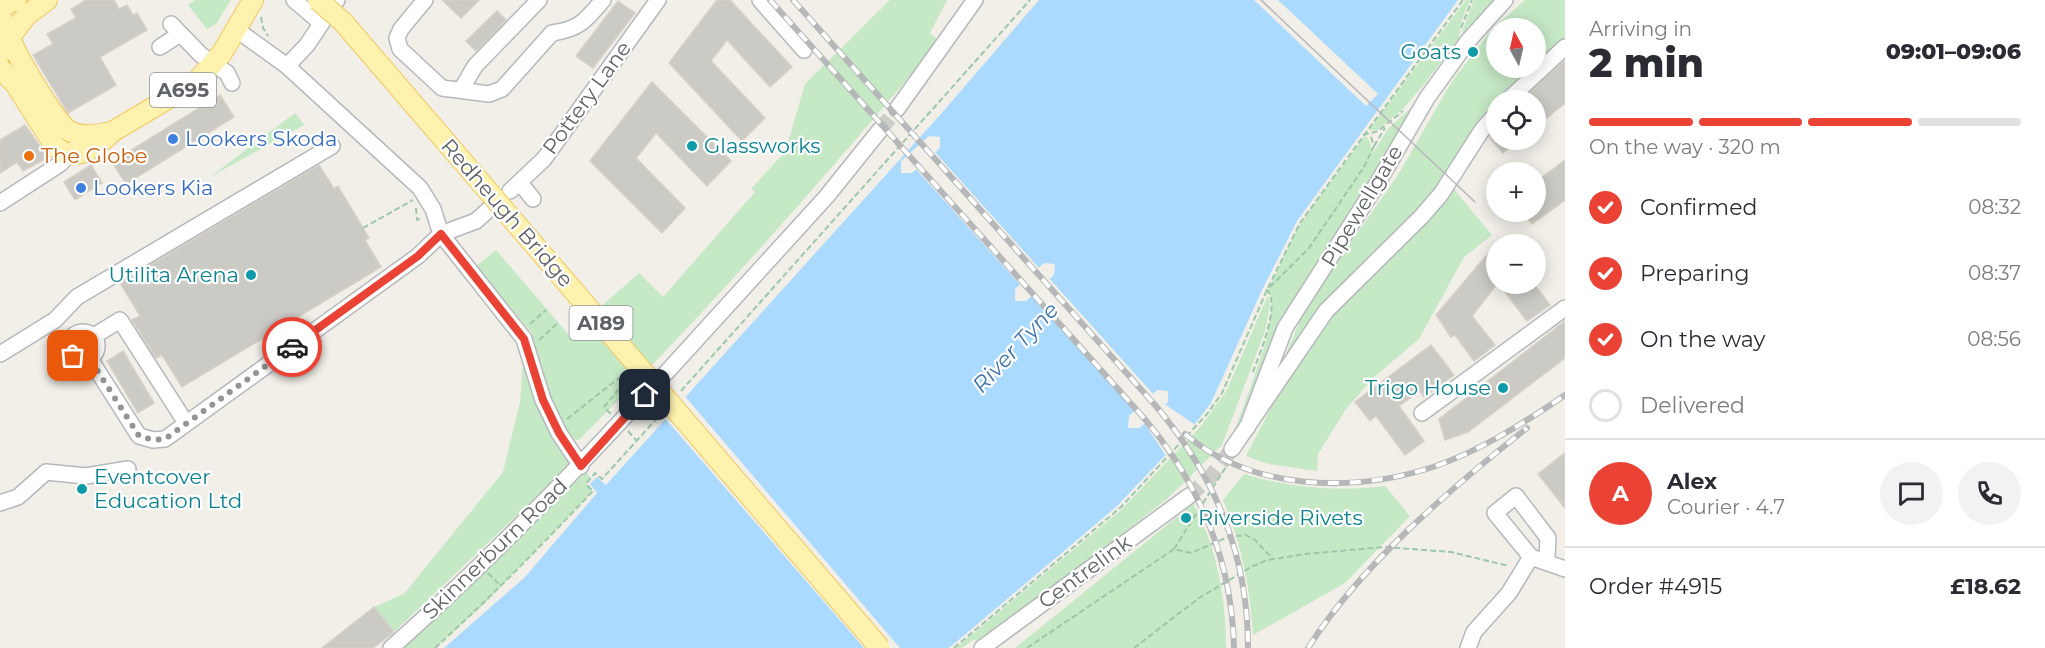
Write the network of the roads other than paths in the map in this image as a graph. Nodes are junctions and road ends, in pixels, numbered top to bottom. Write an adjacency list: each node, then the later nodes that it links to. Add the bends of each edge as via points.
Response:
1 (16, 0): 15 (main road)
2 (46, 0): 19 (main road, via 26,16)
3 (253, 0): 18 (main road, A695)
4 (294, 0): 17 (street)
5 (318, 0): 59 (main road, Redheugh Bridge / A189, bridge, via 343,22)
6 (337, 0): 17 (street)
7 (342, 0): 17 (street)
8 (425, 0): 27 (street, via 401,29 400,48 442,88)
9 (539, 0): 27 (street, via 475,66)
10 (603, 0): 27 (street, via 582,25 552,33 502,89 489,94)
11 (657, 0): 37 (street, Pottery Lane, via 544,159 515,187)
12 (760, 0): 22 (street)
13 (975, 0): 29 (street)
14 (1505, 0): 51 (street, Pipewellgate, via 1427,98 1285,328)
15 (0, 7)
16 (0, 18): 19 (main road, via 8,27)
17 (321, 23): 25 (street)
18 (237, 30): 23 (main road, A695); 25 (street)
19 (7, 43): 30 (main road)
20 (160, 47): 23 (street, via 175,29)
21 (1565, 47): 28 (street)
22 (804, 50)
23 (214, 65): 26 (street); 33 (main road, A695, via 196,82)
24 (0, 68): 36 (main road, via 16,85 56,146)
25 (291, 70): 40 (street, via 420,188)
26 (232, 82)
27 (461, 90)
28 (1519, 90)
29 (897, 109)
30 (61, 125): 34 (main road, A695, via 71,132); 36 (street)
31 (1486, 125): 51 (street, via 1441,194 1326,311)
32 (880, 130): 47 (street, via 827,196)
33 (112, 132): 34 (main road, A695); 36 (main road, A695, via 89,151)
34 (93, 135): 36 (street)
35 (332, 146): 42 (street, via 77,297)
36 (67, 155): 38 (street, via 35,189)
37 (532, 199)
38 (0, 203)
39 (488, 210): 40 (street, via 476,221)
40 (441, 234): 50 (street, via 418,256); 53 (street, via 524,339 543,400)
41 (1565, 308): 49 (street)
42 (55, 320): 44 (street); 45 (street)
43 (94, 336): 44 (street, via 84,332); 46 (street, via 97,350); 50 (street, via 120,320)
44 (72, 337): 46 (street, via 69,347 73,356)
45 (0, 354)
46 (90, 359): 50 (street, via 139,436 165,439)
47 (666, 373)
48 (645, 395): 53 (street, Skinnerburn Road)
49 (1422, 413)
50 (186, 423)
51 (1247, 428): 52 (street)
52 (1230, 453)
53 (581, 466): 58 (street, Skinnerburn Road)
54 (128, 468): 56 (street, via 86,476 46,472 18,497)
55 (1189, 496): 60 (street, Centrelink)
56 (0, 503)
57 (1565, 569): 61 (street, via 1535,558 1474,632)
58 (390, 648)
59 (880, 648)
60 (982, 648)
61 (1468, 648)

